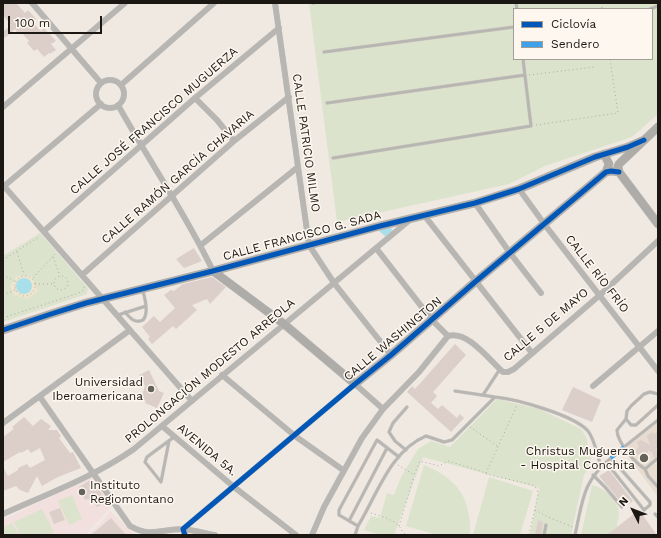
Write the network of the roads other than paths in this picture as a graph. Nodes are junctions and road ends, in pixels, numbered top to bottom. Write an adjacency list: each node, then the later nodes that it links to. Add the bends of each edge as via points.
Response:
1 (32, 3): 7 (street)
2 (125, 3): 7 (street)
3 (214, 3): 12 (street)
4 (275, 3): 6 (street, CALLE PATRICIO MILMO)
5 (513, 27): 8 (lane)
6 (279, 28): 13 (street, CALLE PATRICIO MILMO); 14 (street, CALLE JOSÉ FRANCISCO MUGUERZA)
7 (72, 49): 11 (street); 18 (street)
8 (324, 52)
9 (523, 60): 10 (lane)
10 (525, 75): 15 (lane); 24 (lane, via 531,126)
11 (101, 83): 12 (street, via 109,79); 16 (street, via 97,95)
12 (121, 86): 17 (street, via 125,94)
13 (289, 97): 21 (street, CALLE RAMÓN GARCÍA CHAVARIA); 25 (street, CALLE PATRICIO MILMO)
14 (195, 98): 21 (street); 22 (street, CALLE JOSÉ FRANCISCO MUGUERZA)
15 (327, 103)
16 (101, 104): 17 (street, via 112,108); 28 (street)
17 (118, 105): 22 (street)
18 (3, 107)
19 (658, 127): 20 (street)
20 (644, 140): 23 (street, CALLE FRANCISCO G. SADA, via 628,148); 27 (street, via 619,164)
21 (234, 141): 30 (street, CALLE RAMÓN GARCÍA CHAVARIA)
22 (141, 146): 30 (street); 36 (street, CALLE JOSÉ FRANCISCO MUGUERZA)
23 (604, 154): 26 (street, via 609,164); 29 (street, CALLE FRANCISCO G. SADA)
24 (333, 158)
25 (298, 167): 38 (street); 39 (street, CALLE PATRICIO MILMO)
26 (606, 172): 27 (street); 35 (street, CALLE WASHINGTON)
27 (619, 172): 34 (street)
28 (3, 186): 36 (street)
29 (519, 189): 31 (street, CALLE FRANCISCO G. SADA); 35 (street, CALLE RÍO FRÍO)
30 (171, 196): 38 (street); 44 (street, CALLE RAMÓN GARCÍA CHAVARIA)
31 (475, 203): 32 (street, CALLE FRANCISCO G. SADA); 41 (street)
32 (424, 214): 33 (street, CALLE FRANCISCO G. SADA); 47 (street)
33 (413, 218): 39 (street, CALLE FRANCISCO G. SADA); 40 (street, PROLONGACIÓN MODESTO ARREOLA)
34 (658, 224)
35 (545, 225): 41 (street, CALLE WASHINGTON); 50 (street, CALLE RÍO FRÍO)
36 (44, 231): 44 (street)
37 (658, 242): 50 (street, CALLE 5 DE MAYO)
38 (201, 245): 43 (street)
39 (309, 245): 42 (street, CALLE FRANCISCO G. SADA); 46 (street, CALLE PATRICIO MILMO)
40 (376, 248): 46 (street, PROLONGACIÓN MODESTO ARREOLA); 55 (street)
41 (510, 253): 47 (street, CALLE WASHINGTON); 49 (street)
42 (234, 264): 43 (street, CALLE FRANCISCO G. SADA); 45 (street, via 228,272)
43 (213, 271): 45 (street); 48 (street, CALLE FRANCISCO G. SADA)
44 (82, 275): 51 (street)
45 (227, 281): 56 (street)
46 (334, 282): 56 (street, PROLONGACIÓN MODESTO ARREOLA); 63 (street, CALLE PATRICIO MILMO)
47 (475, 282): 55 (street, CALLE WASHINGTON); 62 (street)
48 (143, 288): 51 (street, CALLE FRANCISCO G. SADA); 52 (lane)
49 (541, 293)
50 (600, 295): 61 (street, CALLE RÍO FRÍO); 62 (street, CALLE 5 DE MAYO)
51 (102, 299): 54 (street); 57 (street, CALLE FRANCISCO G. SADA)
52 (146, 306): 53 (lane); 53 (lane, via 145,318 141,322 131,319)
53 (125, 312): 54 (lane)
54 (116, 315): 58 (street)
55 (432, 320): 60 (street); 63 (street, CALLE WASHINGTON)
56 (284, 324): 66 (street, PROLONGACIÓN MODESTO ARREOLA); 67 (street)
57 (3, 330)
58 (130, 330): 71 (street); 74 (street)
59 (658, 331): 61 (street)
60 (448, 336): 64 (street, via 466,339 484,352); 77 (street, via 419,372)
61 (639, 347): 65 (street, CALLE RÍO FRÍO); 68 (street)
62 (532, 353): 64 (street, CALLE 5 DE MAYO, via 514,369 505,372)
63 (391, 355): 67 (street, CALLE WASHINGTON)
64 (500, 369): 72 (lane)
65 (658, 371)
66 (222, 375): 74 (street, PROLONGACIÓN MODESTO ARREOLA); 82 (street)
67 (355, 384): 77 (street); 82 (street, CALLE WASHINGTON)
68 (593, 386)
69 (455, 391): 72 (lane)
70 (658, 394): 78 (lane, via 644,394 627,411)
71 (40, 396): 80 (street); 94 (street)
72 (482, 396): 73 (lane)
73 (494, 397): 87 (lane, via 449,442 426,436); 91 (lane, via 553,412 582,425 589,432)
74 (192, 401): 81 (street, PROLONGACIÓN MODESTO ARREOLA)
75 (658, 405): 78 (lane, via 636,425 631,426)
76 (407, 407): 87 (lane, via 393,423 389,432)
77 (384, 408): 93 (street)
78 (626, 419): 85 (lane, via 617,430)
79 (658, 420): 85 (lane)
80 (3, 423)
81 (162, 426): 83 (street, AVENIDA 5A.); 94 (street, PROLONGACIÓN MODESTO ARREOLA, via 119,460)
82 (295, 436): 93 (street); 97 (street, CALLE WASHINGTON)
83 (174, 437): 84 (lane); 97 (street, AVENIDA 5A.)
84 (169, 441): 84 (lane, via 145,459 161,482)
85 (624, 447): 92 (lane)
86 (387, 448): 88 (lane); 102 (lane); 102 (lane, via 377,440 339,510 339,515)
87 (406, 450): 88 (lane)
88 (399, 457): 104 (lane, via 388,469)
89 (658, 458): 92 (lane)
90 (606, 462): 90 (lane, via 644,510 650,505 611,458); 91 (lane)
91 (601, 466): 95 (lane)
92 (645, 469): 96 (lane)
93 (343, 470): 109 (street)
94 (93, 473): 99 (street, PROLONGACIÓN MODESTO ARREOLA); 106 (street, via 130,526)
95 (593, 475): 98 (lane); 112 (lane, via 584,493)
96 (658, 487)
97 (234, 488): 105 (street, CALLE WASHINGTON); 108 (street, AVENIDA 5A.)
98 (622, 507)
99 (3, 514)
100 (655, 514): 101 (lane)
101 (658, 517)
102 (349, 521): 104 (lane)
103 (546, 525): 111 (lane)
104 (358, 526): 110 (lane)
105 (184, 532): 106 (street); 107 (street)
106 (149, 534)
107 (215, 535)
108 (296, 535)
109 (312, 535)
110 (356, 535)
111 (544, 535)
112 (575, 535)

